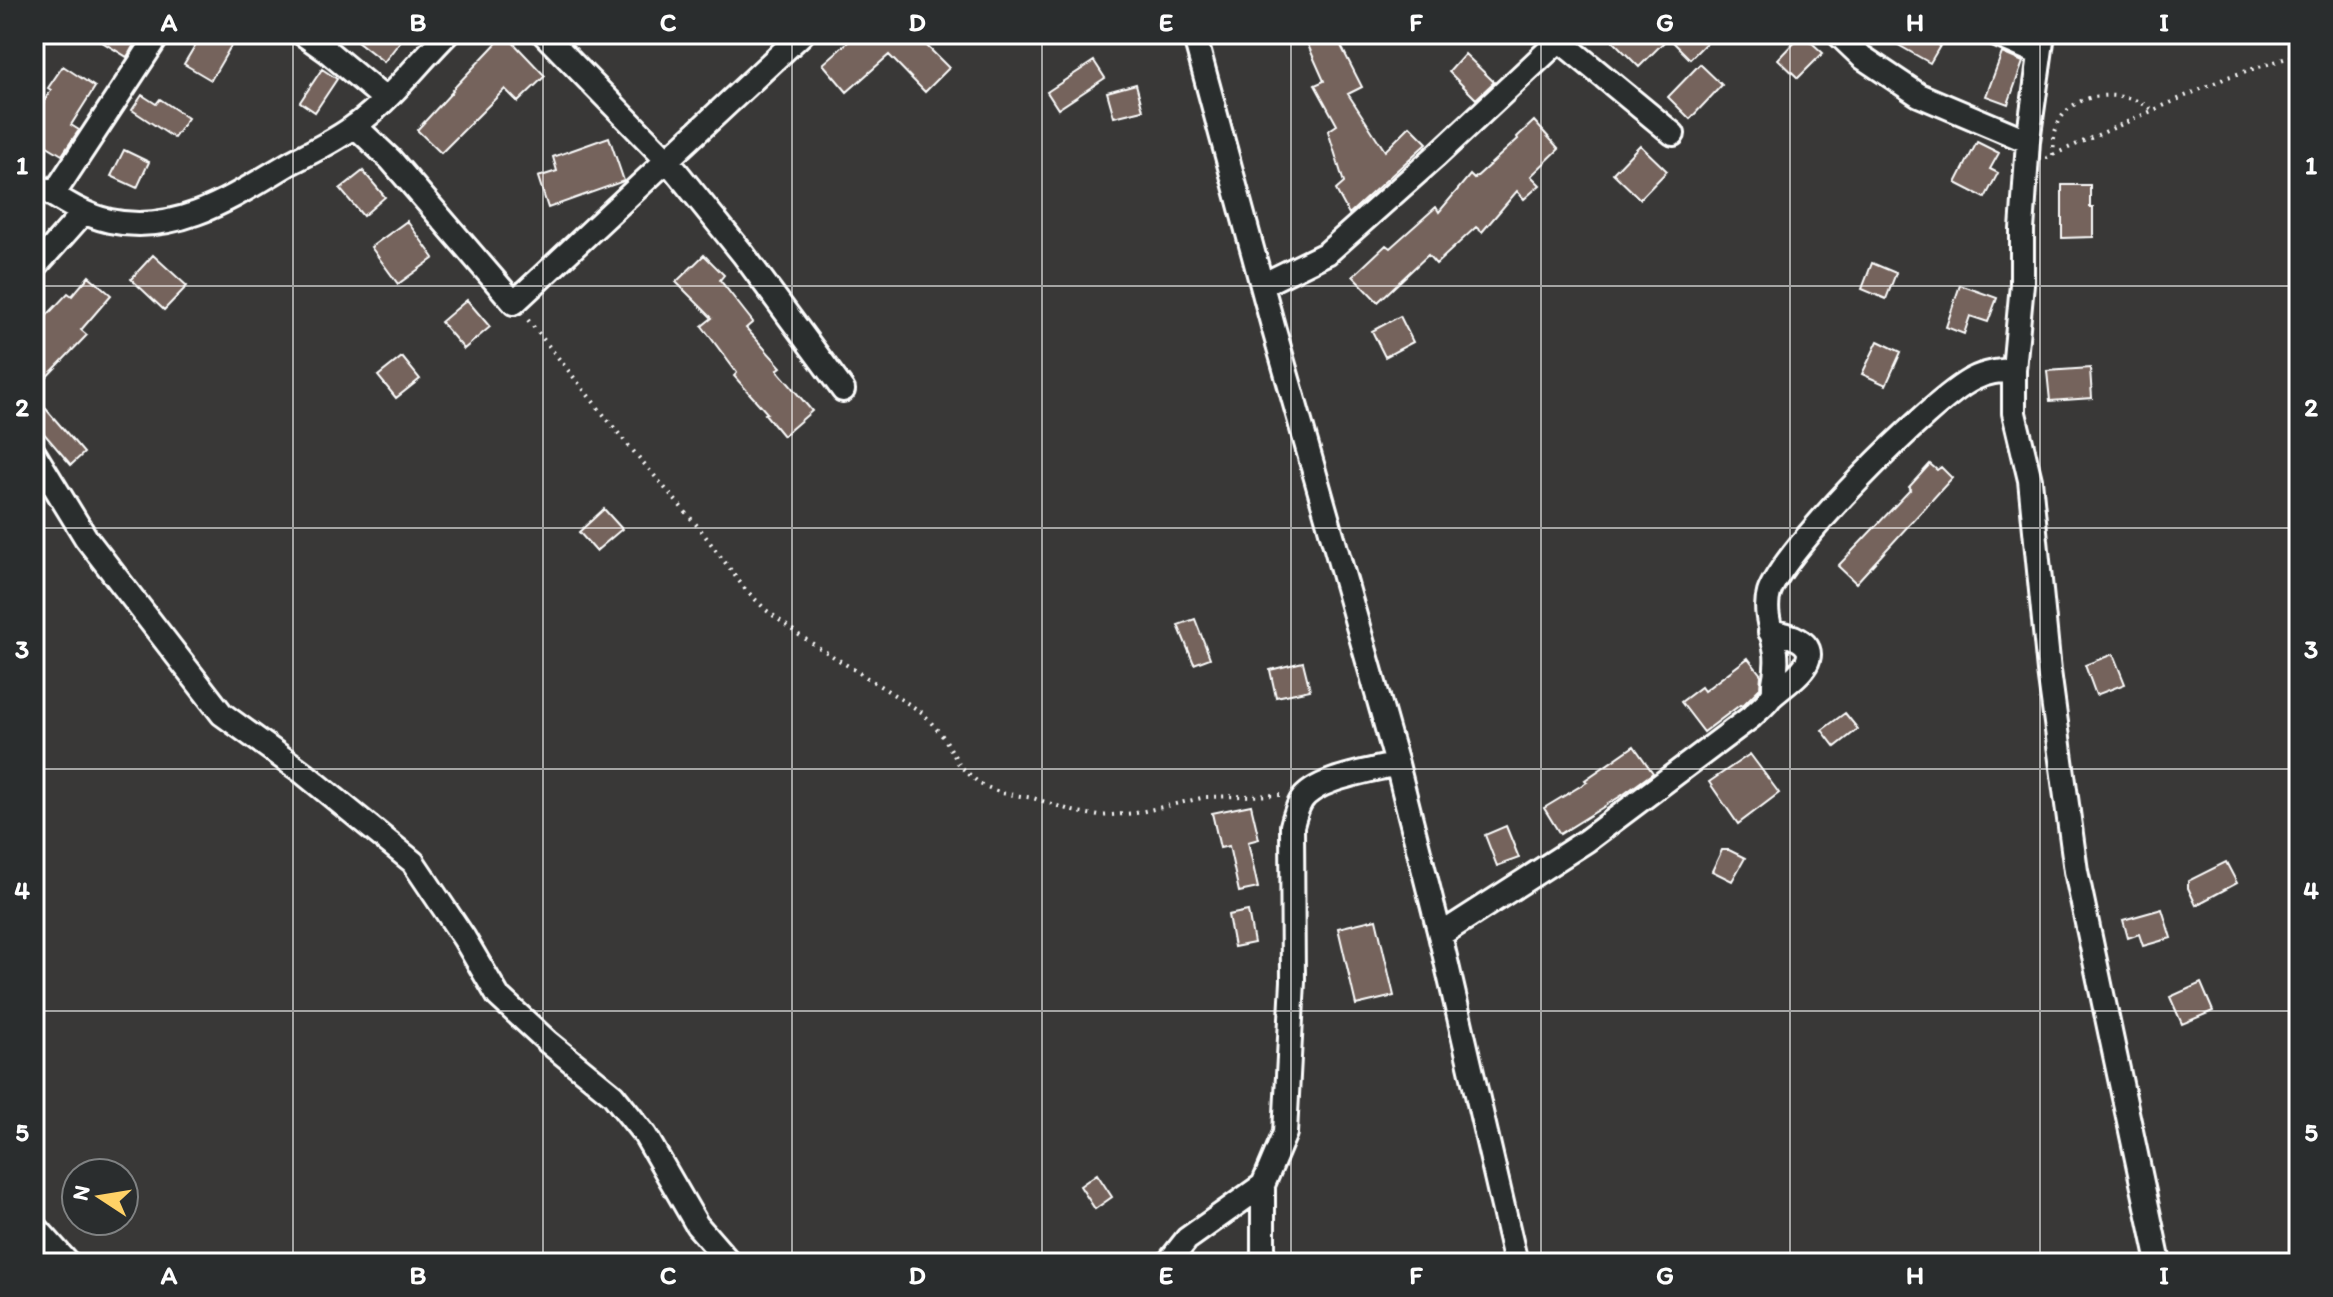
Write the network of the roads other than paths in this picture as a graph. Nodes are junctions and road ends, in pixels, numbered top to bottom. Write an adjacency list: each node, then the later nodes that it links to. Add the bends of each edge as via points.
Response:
1 (159, 34): 16 (street)
2 (303, 34): 11 (street)
3 (447, 34): 11 (street)
4 (544, 34): 15 (street)
5 (802, 34): 15 (street)
6 (1194, 34): 19 (street)
7 (1838, 34): 14 (street, via 1919,95)
8 (1994, 34): 10 (street)
9 (1560, 36): 13 (street); 19 (street, via 1327,253)
10 (2042, 44): 14 (street)
11 (385, 99): 12 (street)
12 (355, 126): 15 (street, via 391,160 514,303); 17 (street, via 212,209 179,220 112,222)
13 (1673, 134)
14 (2028, 141): 20 (street)
15 (667, 160): 21 (street)
16 (43, 189): 17 (street)
17 (83, 213): 18 (street)
18 (34, 268)
19 (1262, 285): 25 (street)
20 (2014, 370): 23 (street, via 1971,379 1920,419 1833,507 1770,590); 34 (street, via 2014,413 2030,480 2076,871)
21 (843, 390)
22 (34, 453): 30 (street, via 86,538 222,714 413,862 498,996 613,1095 645,1135 697,1225)
23 (1770, 632): 24 (street, via 1776,654); 24 (street, via 1793,637 1808,651 1805,665)
24 (1772, 696): 26 (street, via 1586,841)
25 (1397, 764): 26 (street); 27 (street, via 1313,789 1300,802 1292,826 1293,981 1285,1133)
26 (1440, 935): 33 (street)
27 (1263, 1185): 31 (street, via 1187,1239); 32 (street)
28 (34, 1225): 29 (street)
29 (68, 1263)
30 (730, 1263)
31 (1168, 1263)
32 (1263, 1263)
33 (1516, 1263)
34 (2159, 1263)

